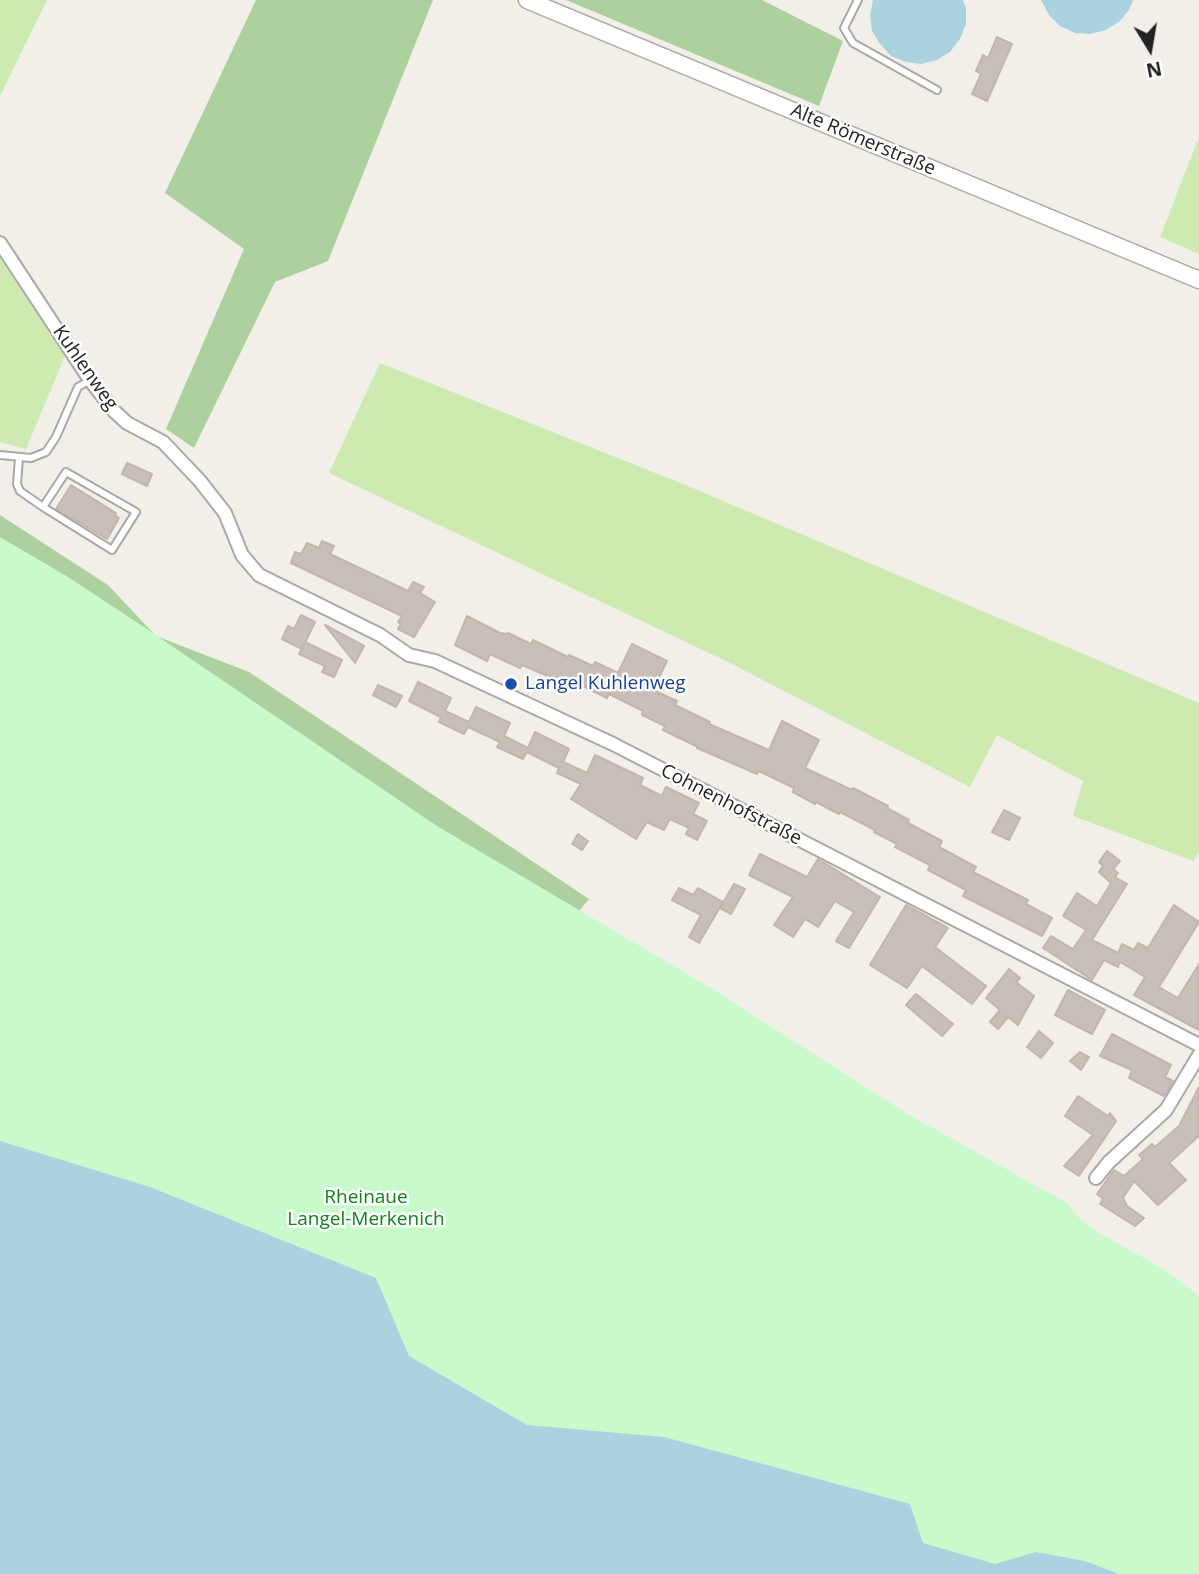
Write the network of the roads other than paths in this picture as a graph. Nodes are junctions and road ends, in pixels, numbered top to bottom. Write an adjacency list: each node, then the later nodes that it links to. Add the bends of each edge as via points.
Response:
1 (527, 0): 5 (street, Alte Römerstraße)
2 (858, 0): 3 (lane, via 844,28 853,43)
3 (937, 90)
4 (0, 243): 6 (street, Kuhlenweg)
5 (1199, 280)
6 (90, 380): 8 (lane, via 78,387 46,452); 10 (street, Kuhlenweg, via 127,423 163,442 200,481 225,513 242,555)
7 (0, 455): 8 (lane)
8 (19, 458): 9 (lane, via 20,491)
9 (43, 507): 9 (lane, via 66,472 136,512 112,550)
10 (259, 575): 11 (street, Cohnenhofstraße, via 380,635 409,655 435,661 613,744)
11 (1199, 1045)
12 (1199, 1055): 13 (street, via 1166,1110)
13 (1096, 1178)

